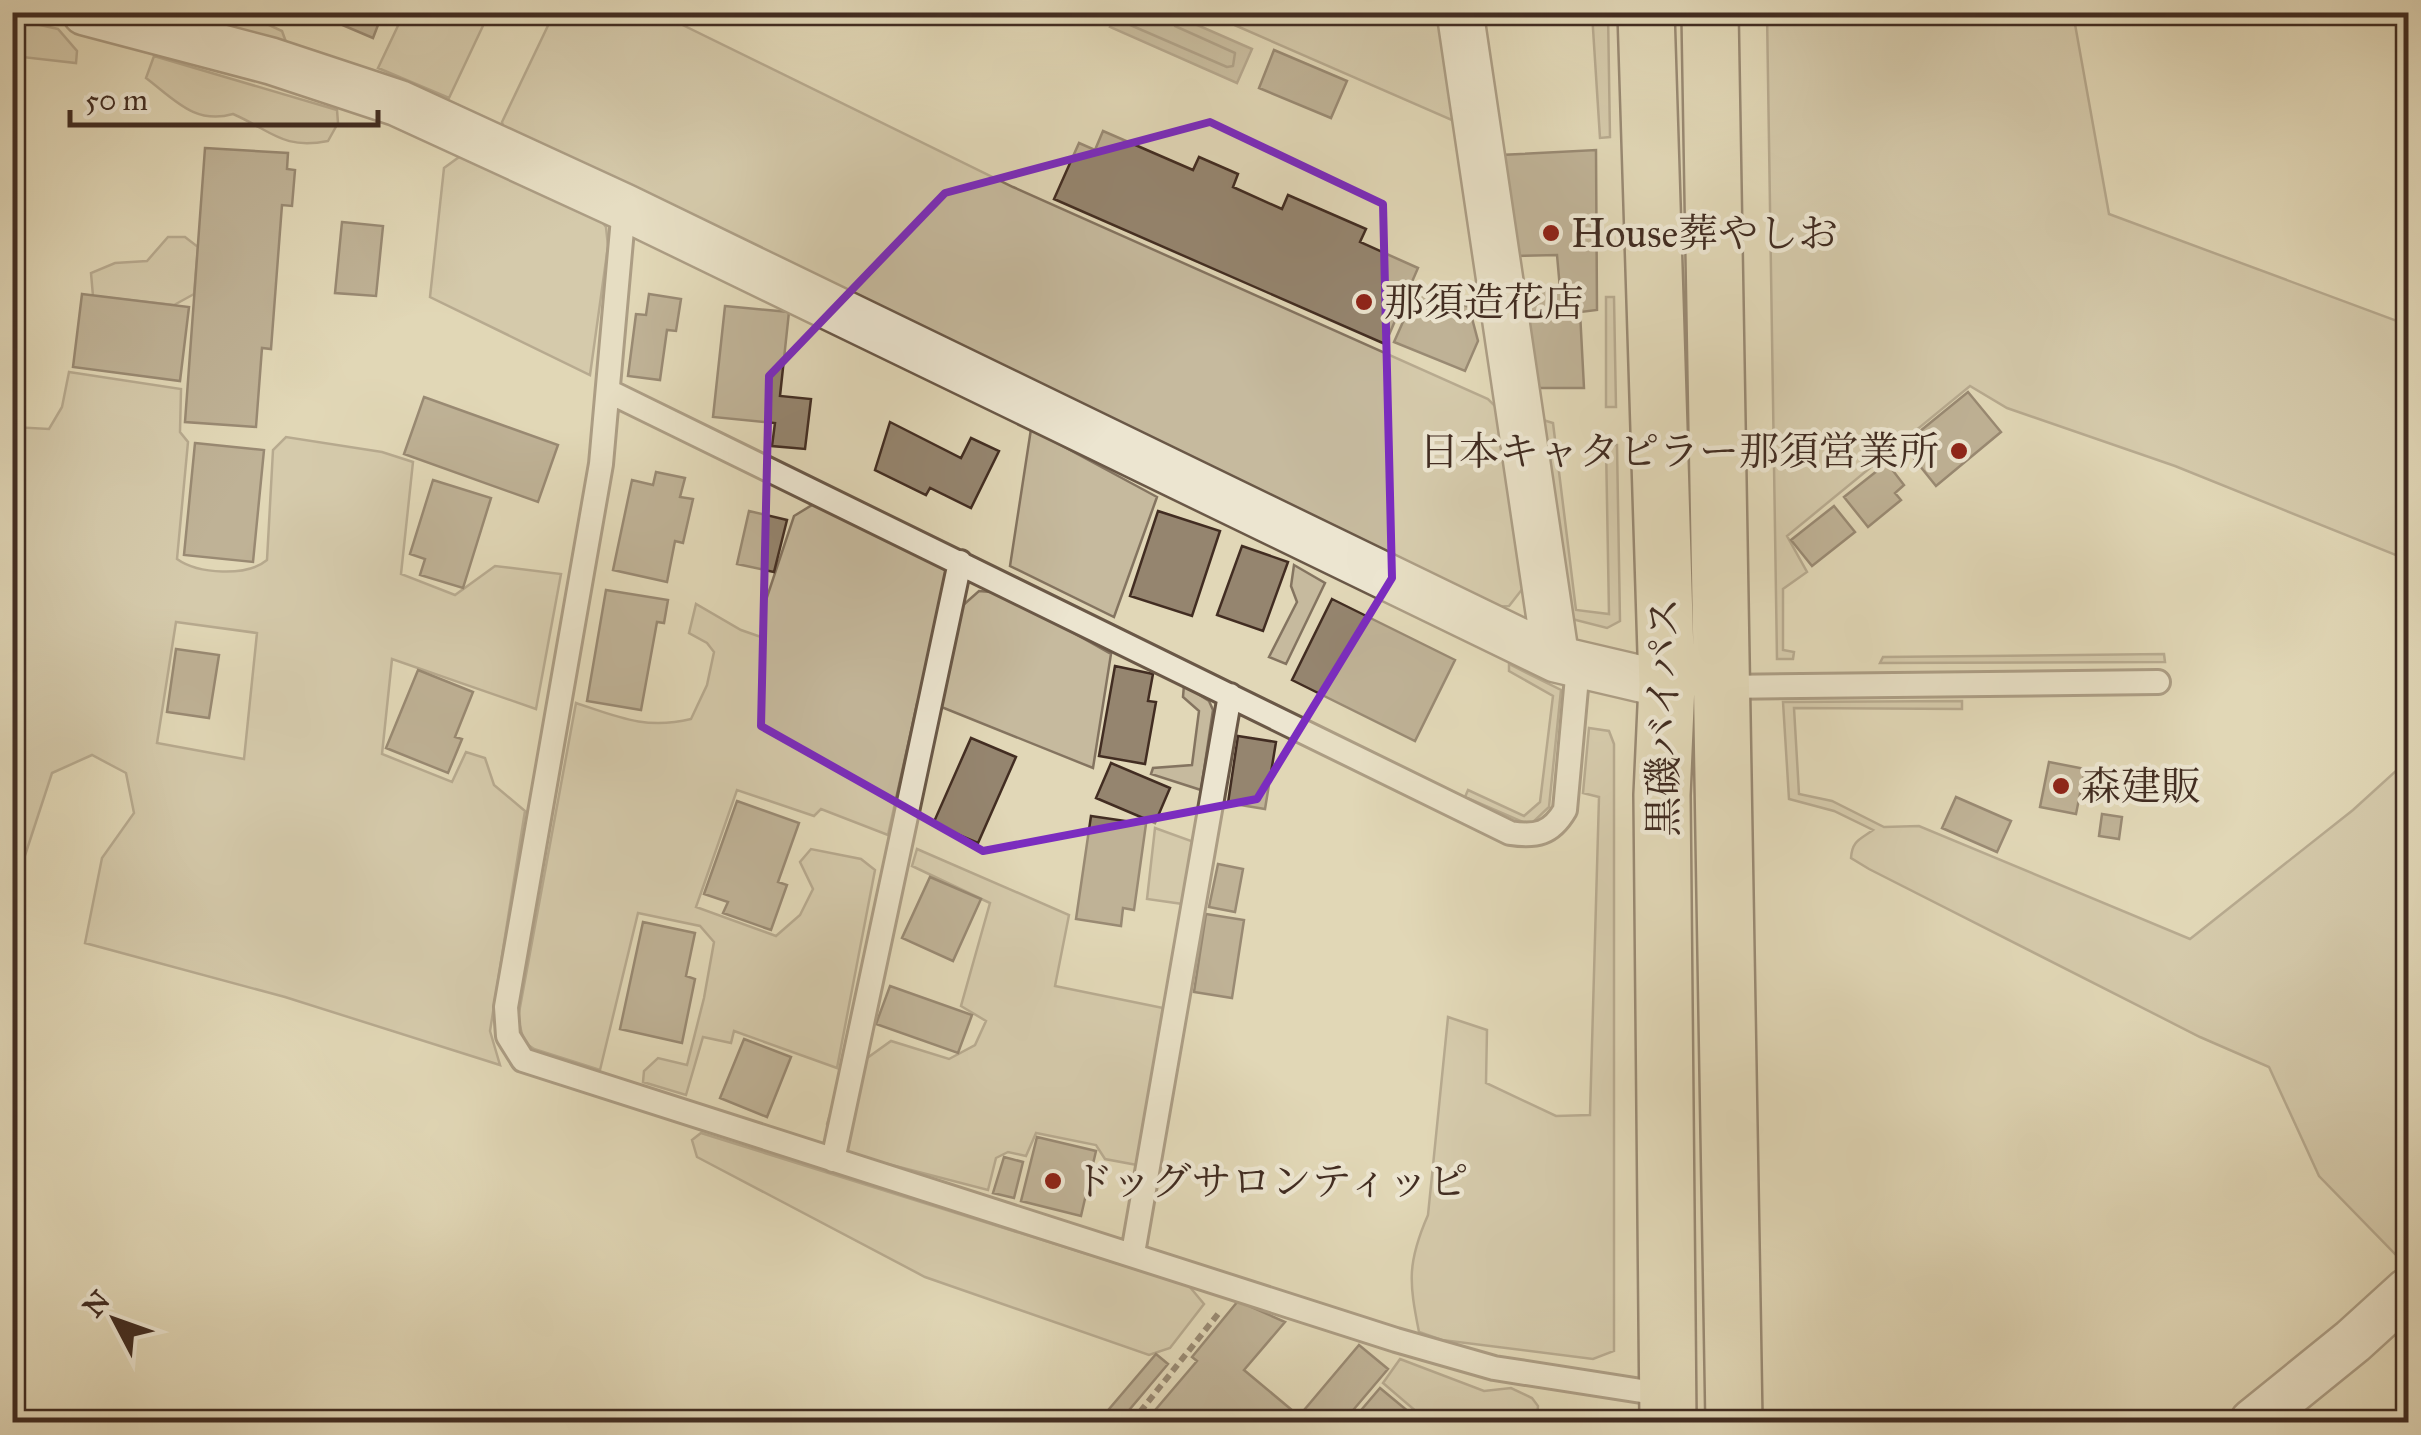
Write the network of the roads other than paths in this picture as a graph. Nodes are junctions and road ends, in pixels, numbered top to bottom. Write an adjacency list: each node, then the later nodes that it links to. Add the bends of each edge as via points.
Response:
1 (85, 12): 5 (street, via 398,103)
2 (1460, 12): 8 (street)
3 (1646, 12): 10 (highway, 黒磯バイパス)
4 (1710, 12): 11 (highway, 黒磯バイパス)
5 (624, 207): 6 (lane); 8 (street)
6 (608, 391): 7 (lane); 13 (lane, via 601,464 506,1007 508,1036 522,1060 548,1071)
7 (960, 562): 12 (lane); 13 (lane)
8 (1567, 662): 10 (street); 12 (lane, via 1565,810 1556,825 1536,836 1510,834)
9 (2158, 682): 11 (lane)
10 (1667, 685): 16 (highway, 黒磯バイパス, via 1662,795)
11 (1722, 687): 17 (highway, 黒磯バイパス)
12 (1230, 696): 14 (lane)
13 (833, 1160): 14 (lane)
14 (1133, 1254): 16 (lane, via 1494,1368)
15 (2408, 1291): 18 (street)
16 (1668, 1409)
17 (1734, 1422)
18 (2253, 1422)

